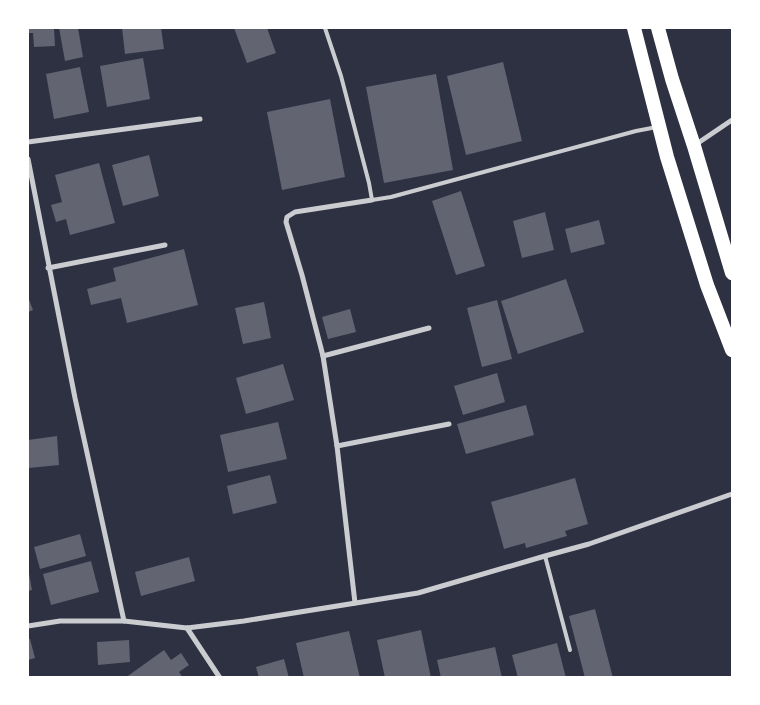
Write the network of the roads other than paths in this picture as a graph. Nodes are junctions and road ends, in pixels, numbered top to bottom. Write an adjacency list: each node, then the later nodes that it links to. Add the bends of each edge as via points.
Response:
1 (325, 28): 10 (lane, via 341,76)
2 (634, 28): 6 (highway)
3 (658, 28): 8 (highway)
4 (200, 119): 7 (street)
5 (732, 120): 8 (street)
6 (659, 127): 10 (lane); 15 (highway, via 707,285)
7 (28, 142)
8 (694, 146): 13 (highway)
9 (28, 159): 12 (street)
10 (372, 200): 16 (street, via 294,212 286,222)
11 (165, 245): 12 (street)
12 (48, 268): 22 (street)
13 (732, 273)
14 (429, 328): 16 (street)
15 (732, 350)
16 (323, 356): 18 (street)
17 (449, 424): 18 (street)
18 (337, 446): 21 (street)
19 (732, 494): 20 (street, via 589,544)
20 (544, 556): 21 (street, via 418,593); 25 (lane)
21 (355, 603): 24 (street)
22 (124, 622): 23 (street, via 60,622); 24 (street)
23 (28, 626)
24 (187, 628): 26 (street)
25 (570, 650)
26 (220, 678)

